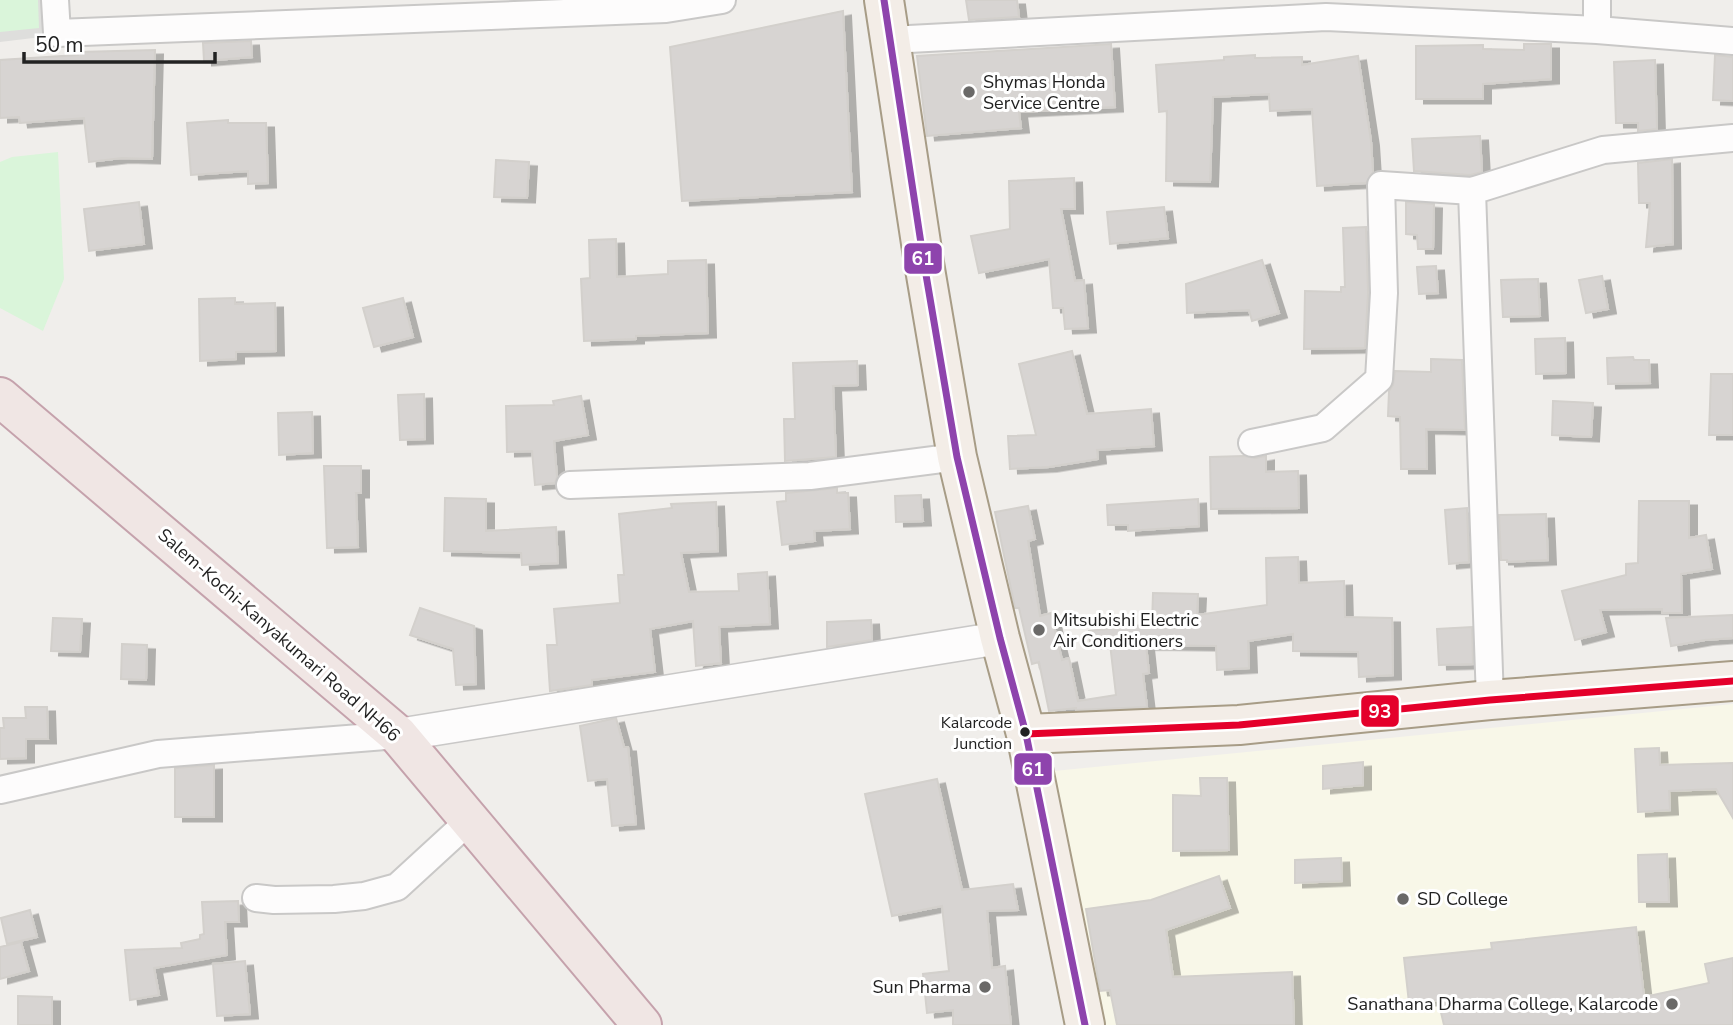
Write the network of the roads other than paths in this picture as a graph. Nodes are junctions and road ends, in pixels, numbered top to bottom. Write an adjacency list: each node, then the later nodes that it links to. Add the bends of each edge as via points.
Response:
1 (55, 0): 5 (street, via 57,33)
2 (722, 0): 5 (street, via 666,9)
3 (884, 0): 8 (main road)
4 (1597, 0): 7 (street)
5 (522, 7)
6 (1345, 9): 7 (street); 8 (street)
7 (1597, 30): 9 (street)
8 (890, 40): 14 (main road)
9 (1733, 41)
10 (1733, 138): 11 (street, via 1604,150)
11 (1472, 191): 13 (street, via 1381,185 1384,293 1379,379 1323,428); 18 (street)
12 (0, 397): 20 (highway, Salem-Kochi-Kanyakumari Road NH66)
13 (1252, 443)
14 (957, 457): 15 (street, via 810,476); 16 (main road)
15 (570, 485)
16 (1000, 638): 19 (main road); 20 (street)
17 (1733, 681): 18 (main road)
18 (1490, 700): 19 (main road, via 1240,725)
19 (1026, 734): 25 (main road)
20 (398, 735): 21 (street, via 158,754); 22 (highway, Salem-Kochi-Kanyakumari Road NH66)
21 (0, 789)
22 (470, 820): 23 (street, via 397,887 334,899); 24 (highway, Salem-Kochi-Kanyakumari Road NH66)
23 (256, 898)
24 (642, 1025)
25 (1085, 1025)

